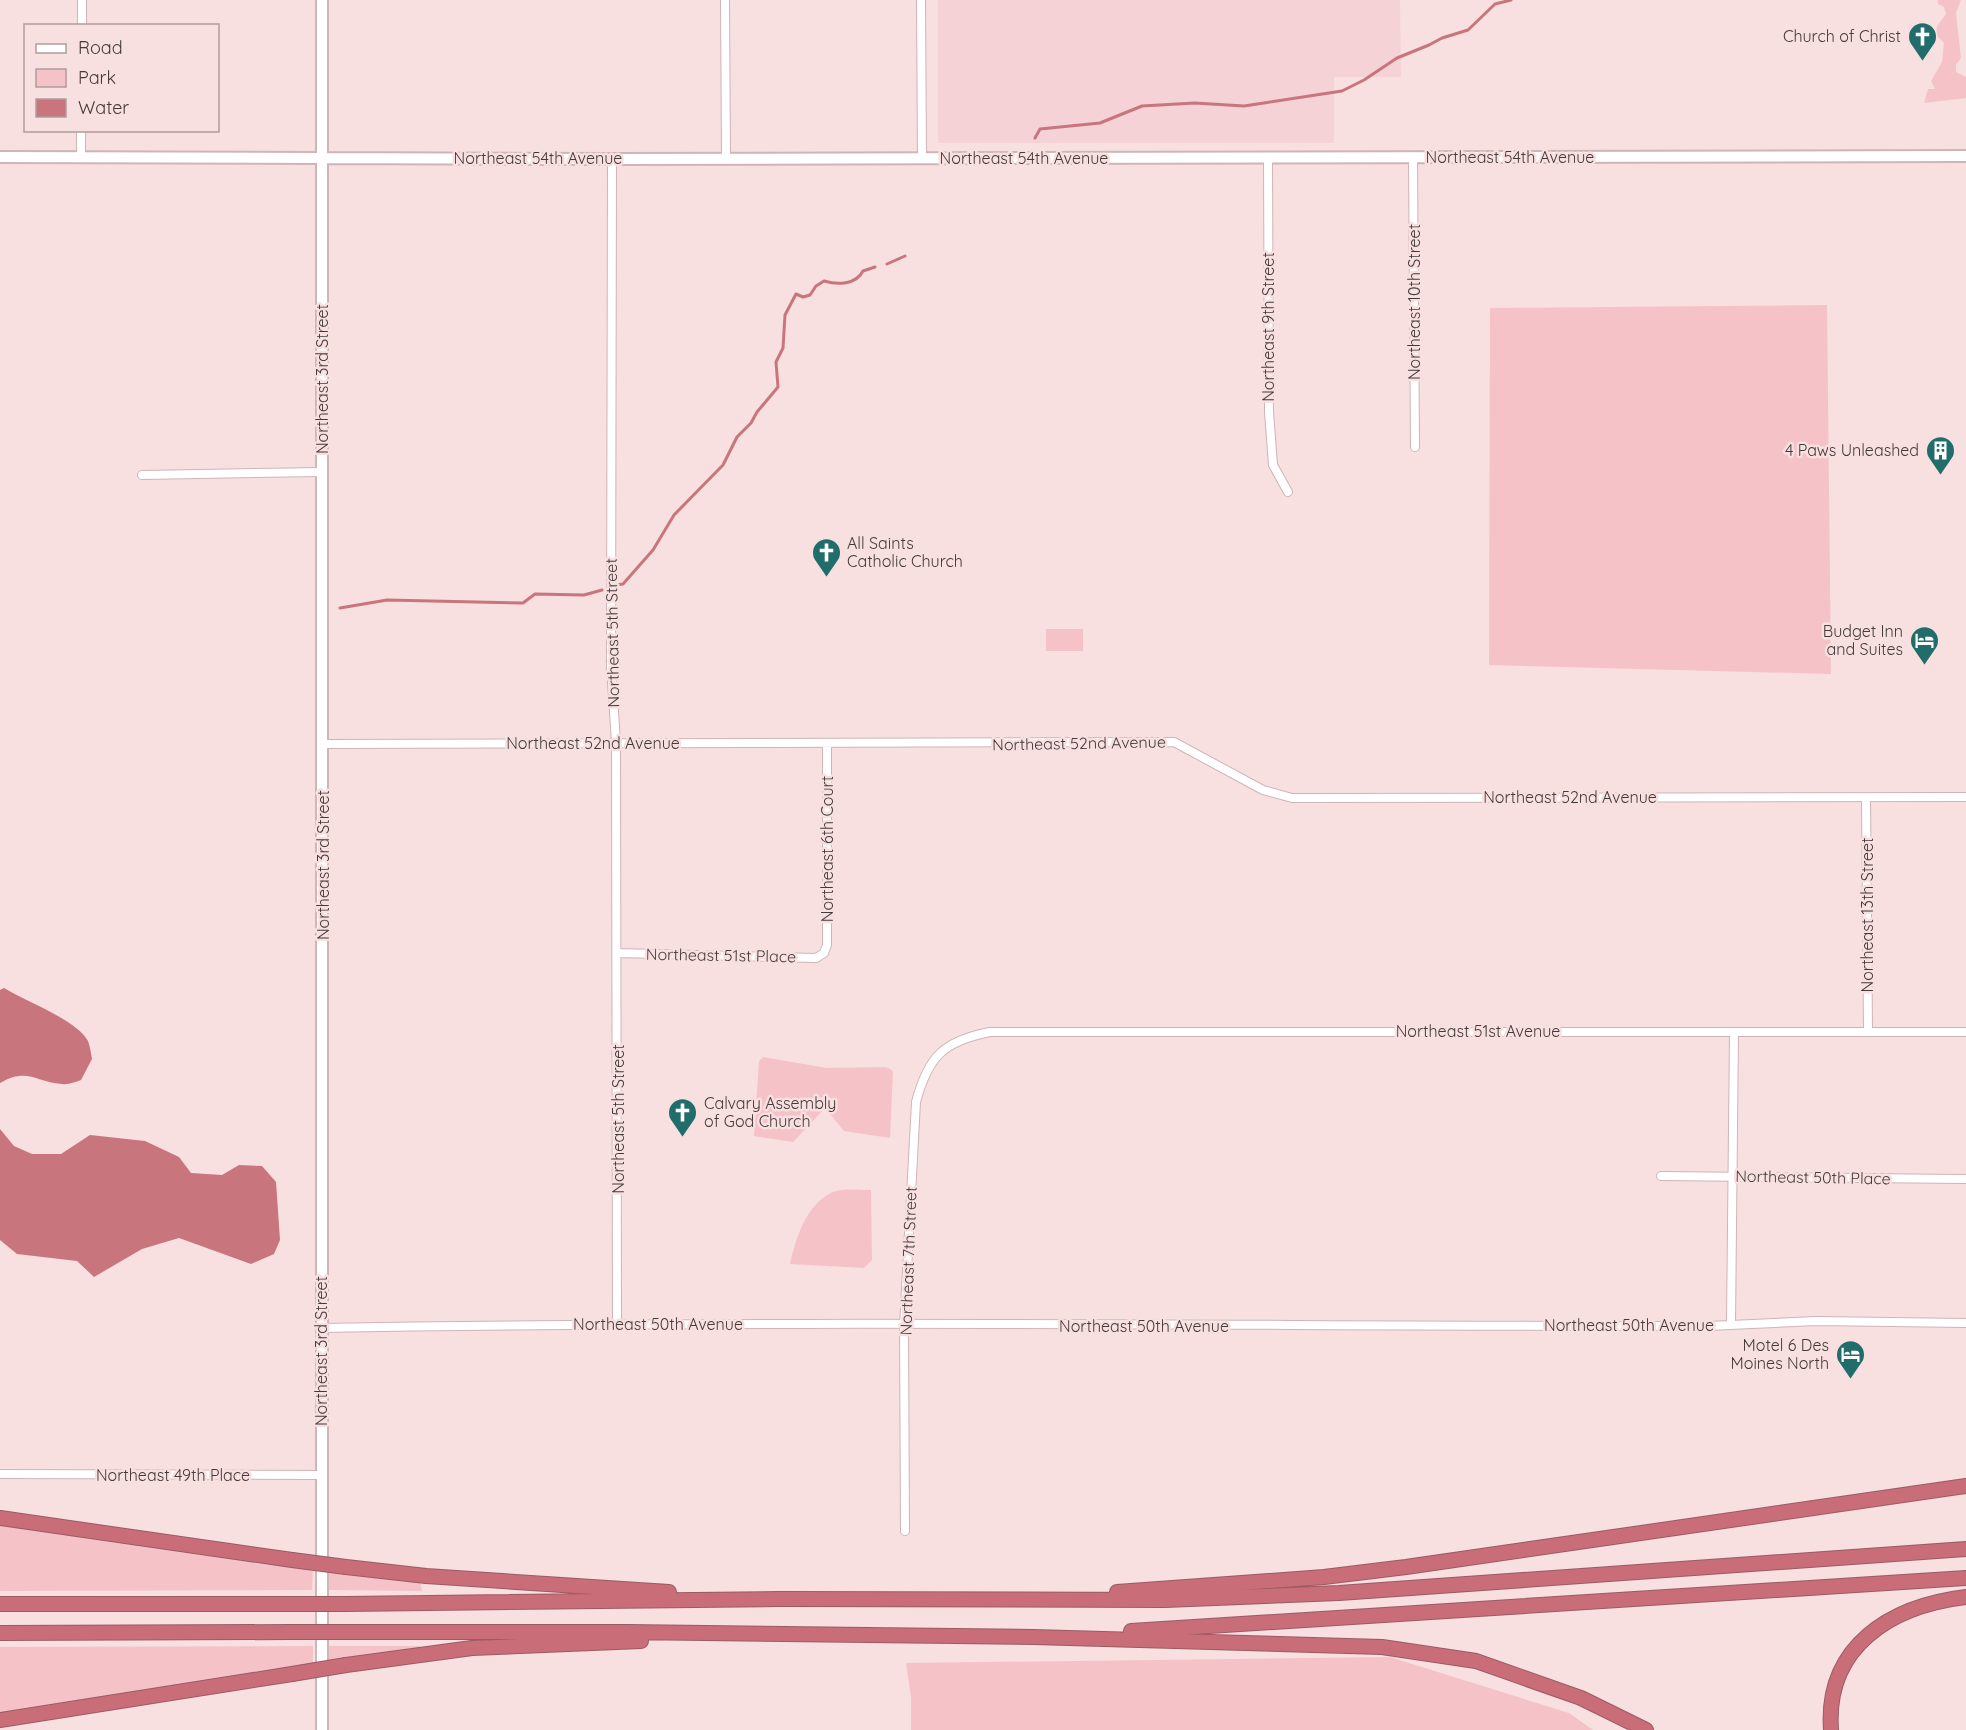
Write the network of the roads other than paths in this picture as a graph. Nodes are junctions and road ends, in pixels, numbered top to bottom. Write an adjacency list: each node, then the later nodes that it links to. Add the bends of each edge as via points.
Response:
1 (82, 0): 5 (street)
2 (322, 0): 7 (main road, Northeast 3rd Street)
3 (726, 0): 11 (street)
4 (921, 0): 12 (street)
5 (82, 24)
6 (81, 132): 10 (street)
7 (321, 156): 10 (main road, Northeast 54th Avenue); 15 (main road, Northeast 54th Avenue); 17 (main road, Northeast 3rd Street)
8 (1966, 156): 14 (main road, Northeast 54th Avenue)
9 (0, 158): 10 (main road, Northeast 54th Avenue)
10 (81, 158)
11 (726, 158): 12 (main road, Northeast 54th Avenue); 15 (main road, Northeast 54th Avenue)
12 (922, 158): 13 (main road, Northeast 54th Avenue)
13 (1268, 158): 14 (main road, Northeast 54th Avenue); 19 (street, Northeast 9th Street, via 1269,412 1273,465)
14 (1413, 158): 16 (street, Northeast 10th Street)
15 (612, 159): 20 (street, Northeast 5th Street, via 610,668)
16 (1415, 447)
17 (321, 472): 18 (street); 21 (main road, Northeast 3rd Street)
18 (142, 475)
19 (1288, 492)
20 (616, 742): 21 (street, Northeast 52nd Avenue); 22 (street, Northeast 52nd Avenue); 25 (street, Northeast 5th Street)
21 (323, 744): 38 (main road, Northeast 3rd Street)
22 (827, 744): 24 (street, Northeast 52nd Avenue, via 1174,742 1263,790 1292,798); 26 (street, Northeast 6th Court)
23 (1966, 797): 24 (street, Northeast 52nd Avenue)
24 (1866, 798): 29 (street, Northeast 13th Street)
25 (618, 953): 26 (street, Northeast 51st Place, via 816,958); 34 (street, Northeast 5th Street)
26 (824, 953)
27 (990, 1032): 28 (street, Northeast 51st Avenue); 37 (street, Northeast 7th Street, via 950,1043 921,1083 914,1123)
28 (1734, 1032): 29 (street, Northeast 51st Avenue); 32 (street)
29 (1868, 1032): 30 (street, Northeast 51st Avenue)
30 (1966, 1032)
31 (1661, 1176): 32 (street, Northeast 50th Place)
32 (1734, 1176): 33 (street, Northeast 50th Place); 36 (street)
33 (1966, 1179)
34 (617, 1323): 37 (street, Northeast 50th Avenue); 38 (street, Northeast 50th Avenue)
35 (1966, 1323): 36 (street, Northeast 50th Avenue)
36 (1731, 1324): 37 (street, Northeast 50th Avenue)
37 (904, 1326): 43 (street, Northeast 7th Street)
38 (321, 1328): 40 (main road, Northeast 3rd Street)
39 (0, 1474): 40 (street, Northeast 49th Place)
40 (320, 1475): 54 (main road, Northeast 3rd Street)
41 (1966, 1486): 48 (highway, via 1336,1576)
42 (0, 1518): 47 (highway, bridge, via 426,1576)
43 (906, 1531)
44 (1966, 1549): 48 (highway, via 1339,1593 1165,1600)
45 (1966, 1578): 52 (highway)
46 (1966, 1597): 56 (highway, via 1923,1605 1875,1627 1853,1649 1837,1680 1830,1712)
47 (779, 1599): 48 (highway); 49 (highway, bridge)
48 (1031, 1599)
49 (0, 1604)
50 (0, 1633): 51 (highway, bridge)
51 (783, 1634): 52 (highway); 53 (highway, bridge, via 472,1648)
52 (1033, 1637): 55 (highway, via 1292,1643 1441,1654 1546,1683)
53 (0, 1720)
54 (322, 1730)
55 (1646, 1730)
56 (1832, 1730)

